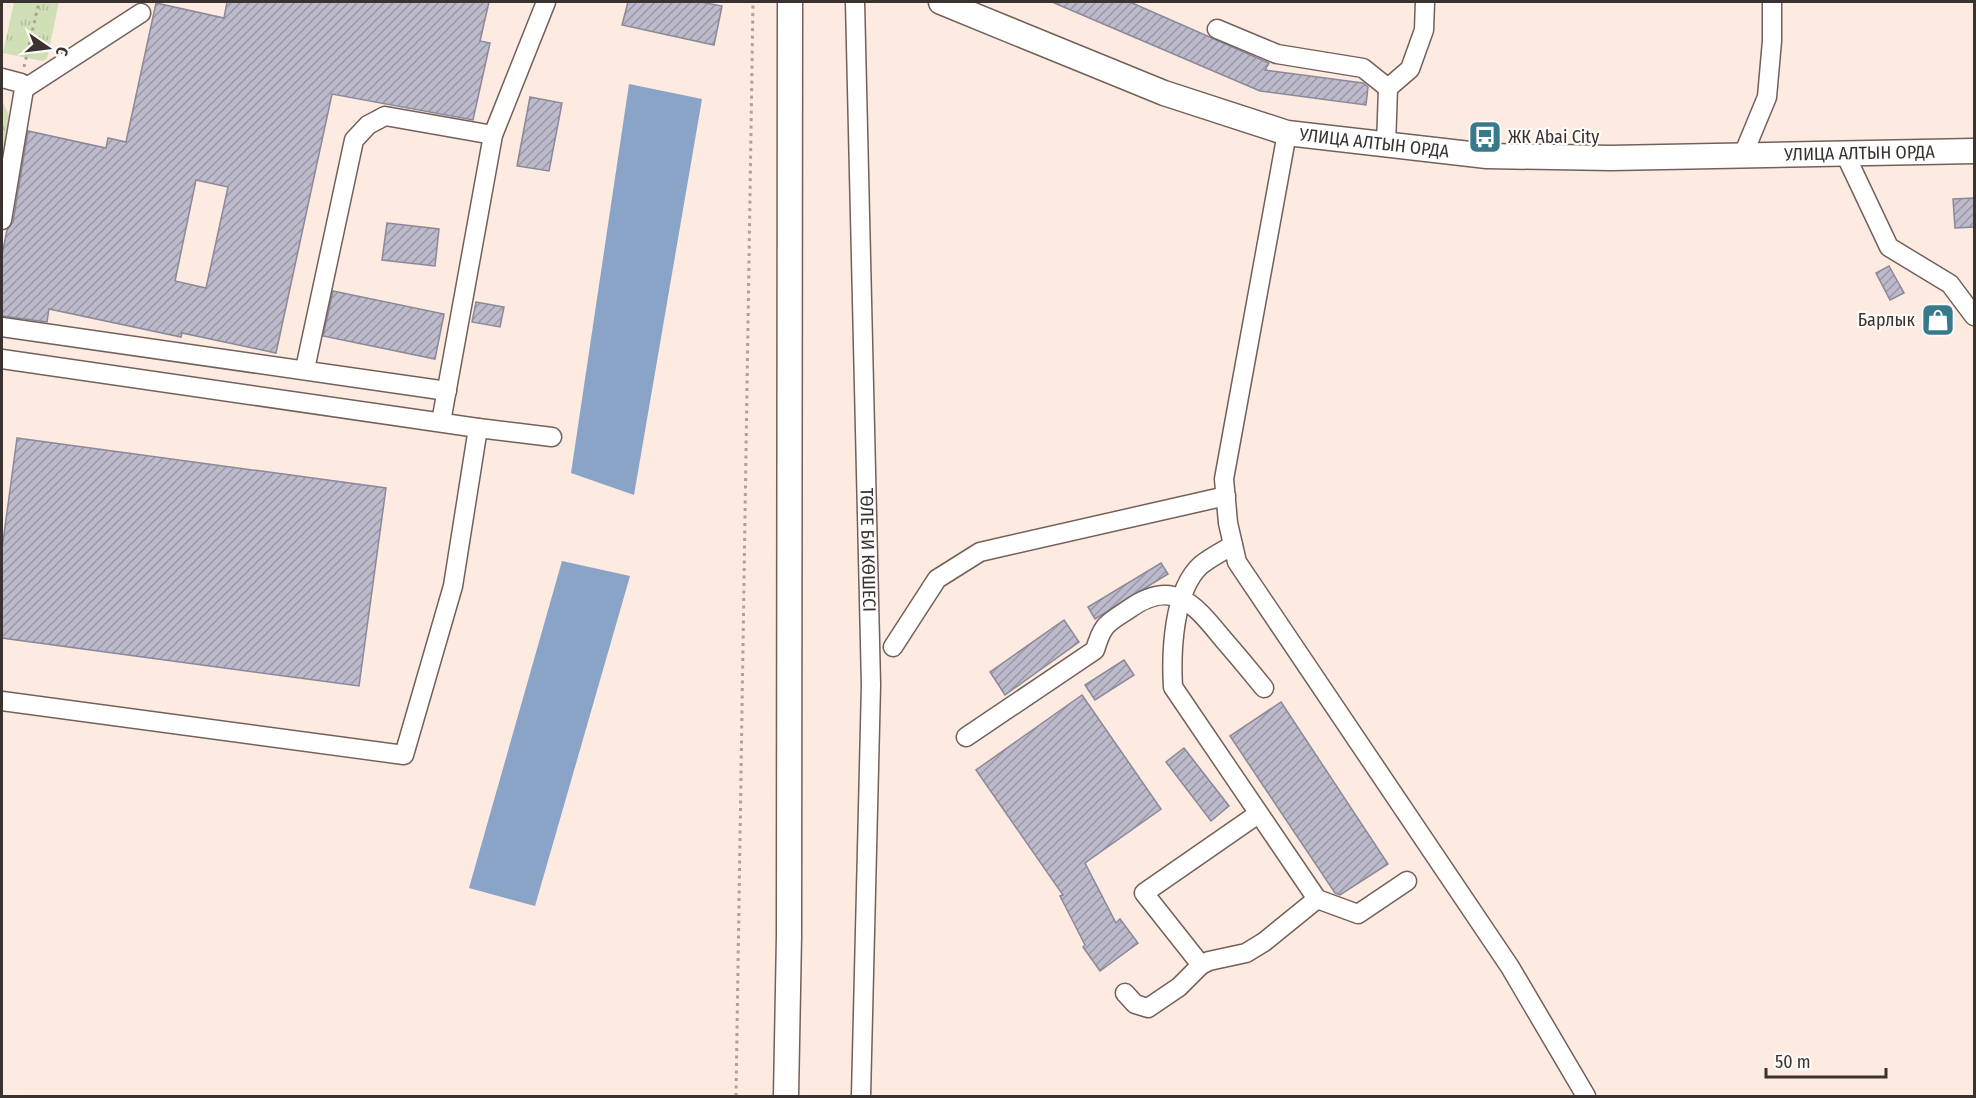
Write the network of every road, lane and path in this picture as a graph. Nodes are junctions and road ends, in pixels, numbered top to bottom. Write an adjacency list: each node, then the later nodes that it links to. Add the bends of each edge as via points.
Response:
1 (39, 2): 12 (path)
2 (546, 2): 15 (street)
3 (753, 2): 41 (path)
4 (789, 2): 42 (main road)
5 (855, 2): 43 (street, ТӨЛЕ БИ КӨШЕСІ, via 871,685)
6 (940, 2): 14 (main road, УЛИЦА АЛТЫН ОРДА, via 1164,93)
7 (1425, 2): 13 (street, via 1424,30 1410,69)
8 (1772, 2): 19 (street, via 1767,97)
9 (141, 13): 12 (street)
10 (1217, 29): 13 (street, via 1277,54 1363,68)
11 (2, 78): 12 (street)
12 (23, 86): 20 (street, via 24,104)
13 (1388, 88): 16 (street)
14 (1287, 133): 16 (main road, УЛИЦА АЛТЫН ОРДА); 29 (street, via 1224,479)
15 (493, 135): 24 (street, via 385,116 368,125 354,140); 25 (street)
16 (1386, 146): 19 (main road, УЛИЦА АЛТЫН ОРДА, via 1487,156)
17 (1974, 151): 18 (main road, УЛИЦА АЛТЫН ОРДА)
18 (1845, 154): 19 (main road, УЛИЦА АЛТЫН ОРДА); 21 (street, via 1889,248 1950,284)
19 (1743, 156)
20 (2, 220)
21 (1974, 316)
22 (2, 327): 24 (street)
23 (2, 358): 26 (street)
24 (305, 369): 25 (street)
25 (447, 391): 26 (street)
26 (441, 422): 27 (street)
27 (478, 428): 28 (street); 34 (street, via 453,586 404,755)
28 (552, 436)
29 (1226, 496): 30 (street); 32 (street, via 980,552 937,579)
30 (1233, 545): 31 (street, via 1200,566); 44 (street, via 1237,562 1510,967)
31 (1181, 598): 33 (street, via 1203,612); 35 (street, via 1171,596 1138,603 1101,628 1095,650); 36 (street, via 1171,648 1173,687)
32 (893, 648)
33 (1264, 688)
34 (2, 701)
35 (966, 737)
36 (1258, 814): 38 (street); 39 (street, via 1143,893)
37 (1407, 882): 38 (street, via 1358,914)
38 (1317, 899): 39 (street, via 1246,953)
39 (1202, 965): 40 (street, via 1148,1008 1135,1004)
40 (1125, 993)
41 (736, 1096)
42 (786, 1096)
43 (861, 1096)
44 (1586, 1096)

